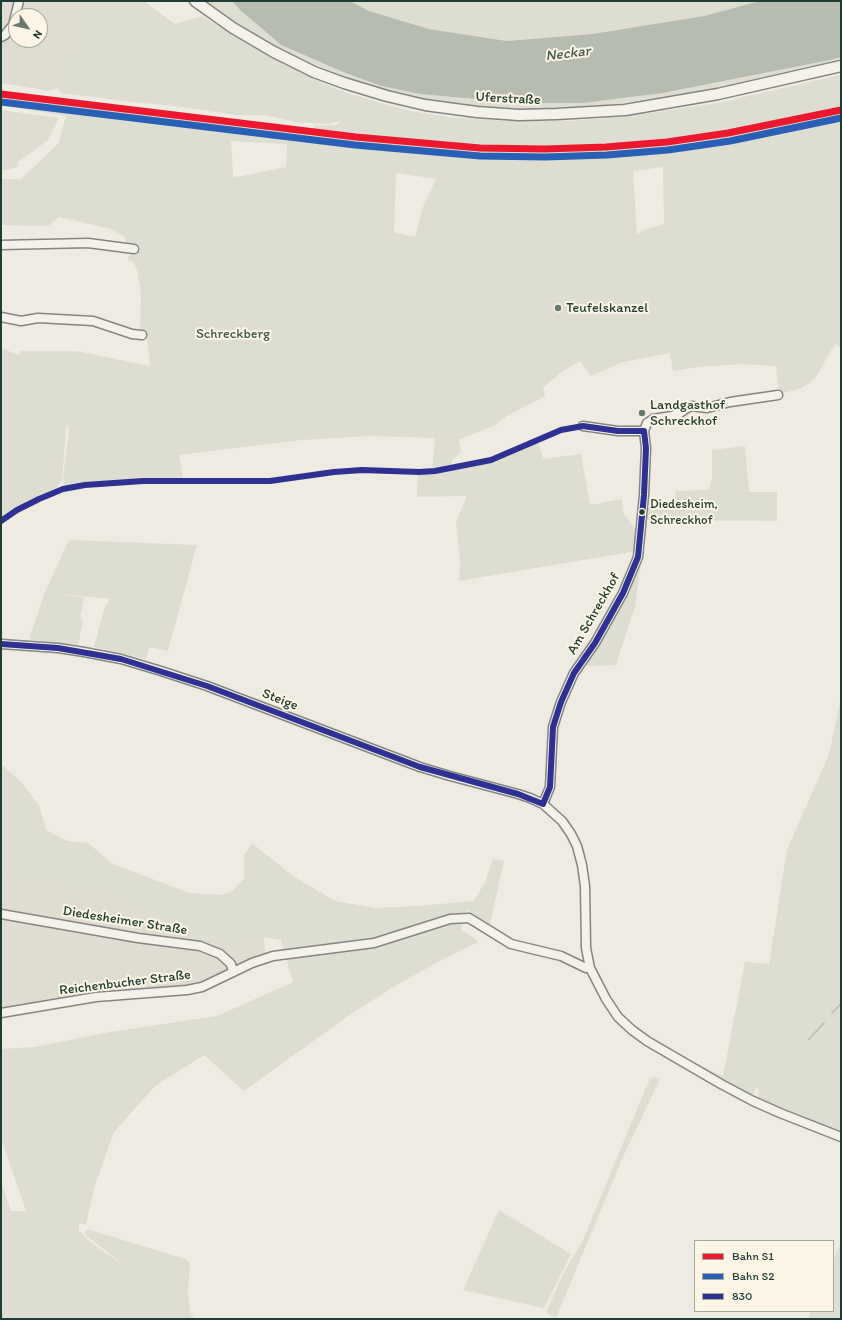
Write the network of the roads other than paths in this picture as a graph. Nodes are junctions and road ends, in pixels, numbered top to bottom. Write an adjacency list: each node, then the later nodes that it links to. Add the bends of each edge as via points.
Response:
1 (19, 1): 3 (street, via 13,25)
2 (196, 1): 4 (main road, Uferstraße, via 233,28 314,72 387,96 425,105 477,112 519,115 625,110 718,94)
3 (1, 37)
4 (841, 66)
5 (1, 245): 6 (street, via 88,243)
6 (134, 249)
7 (1, 317): 8 (street, via 21,321 38,318 93,321)
8 (142, 335)
9 (778, 395): 11 (street, via 707,408 692,406 672,416 650,420)
10 (583, 426): 11 (street, via 618,431)
11 (644, 431): 13 (street, Am Schreckhof, via 644,495 638,557 623,593 595,643 574,673 561,702 553,728 550,787)
12 (1, 644): 13 (street, Steige, via 58,648 121,659 207,686 420,767 518,794)
13 (544, 804): 15 (street, via 562,821 577,846 585,886 586,941)
14 (1, 914): 16 (street, Diedesheimer Straße, via 200,946 220,954 231,964)
15 (590, 968): 16 (street, Reichenbucher Straße, via 561,956 511,944 469,918 450,919 374,943 273,956); 18 (street, via 618,1017 647,1041 753,1100)
16 (233, 972): 17 (street, Reichenbucher Straße, via 202,987 187,990 96,997)
17 (1, 1013)
18 (841, 1137)

